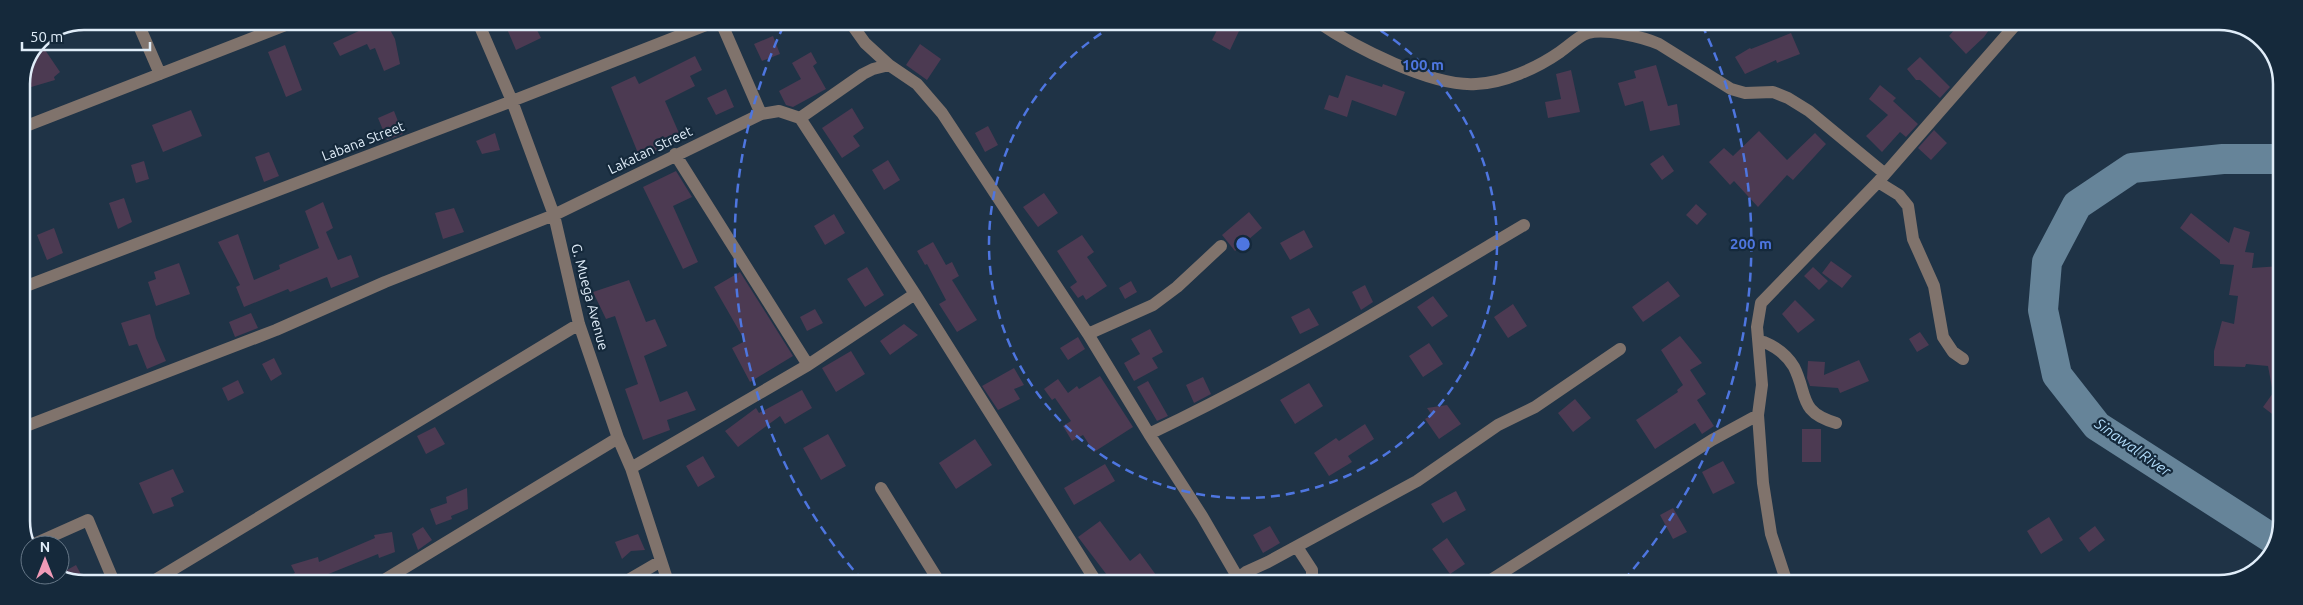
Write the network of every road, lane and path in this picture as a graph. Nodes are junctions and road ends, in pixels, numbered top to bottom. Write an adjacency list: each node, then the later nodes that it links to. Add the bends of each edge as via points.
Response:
1 (141, 30): 10 (street)
2 (275, 30): 10 (street)
3 (481, 30): 11 (street, G. Muega Avenue)
4 (694, 30): 11 (street, Labana Street)
5 (724, 30): 12 (street)
6 (856, 30): 9 (street)
7 (1331, 30): 16 (street, via 1429,78 1465,84 1522,73 1587,33 1605,32 1650,40 1731,89 1745,93 1773,92 1810,111)
8 (2011, 30): 16 (street)
9 (889, 65): 13 (street, via 863,74); 23 (street, via 917,84 942,112)
10 (160, 74): 14 (street)
11 (512, 101): 17 (street, G. Muega Avenue); 20 (street, Labana Street)
12 (761, 114): 13 (street, via 779,111); 15 (street, Lakatan Street)
13 (800, 118): 21 (street)
14 (30, 125)
15 (676, 154): 17 (street, Lakatan Street); 27 (street)
16 (1881, 178): 24 (street, via 1761,302 1757,327); 26 (street, via 1908,206 1913,239 1934,286 1943,337 1953,352)
17 (554, 215): 22 (street, G. Muega Avenue); 30 (street, Lakatan Street, via 385,282 276,330)
18 (1524, 225): 31 (street, via 1324,341)
19 (1221, 246): 23 (street, via 1153,305)
20 (30, 284)
21 (915, 294): 27 (street); 44 (street)
22 (578, 324): 32 (street, G. Muega Avenue); 39 (street)
23 (1088, 334): 31 (street)
24 (1760, 343): 28 (street, via 1762,385); 29 (street, via 1778,348 1793,366 1804,400 1816,415)
25 (1620, 349): 36 (street, via 1417,481)
26 (1963, 359)
27 (808, 365): 33 (street)
28 (1758, 415): 48 (street, via 1712,440); 49 (street, via 1766,511)
29 (1836, 423)
30 (30, 425)
31 (1149, 434): 45 (street, via 1202,516)
32 (618, 438): 33 (street, G. Muega Avenue); 40 (street)
33 (630, 468): 37 (street, G. Muega Avenue)
34 (881, 488): 43 (street)
35 (54, 535): 38 (street, via 88,520)
36 (1297, 547): 46 (street); 47 (street)
37 (661, 561): 41 (street); 42 (street, G. Muega Avenue)
38 (111, 575)
39 (164, 575)
40 (393, 575)
41 (637, 575)
42 (666, 575)
43 (936, 575)
44 (1092, 575)
45 (1233, 575)
46 (1243, 575)
47 (1312, 575)
48 (1499, 575)
49 (1785, 575)

